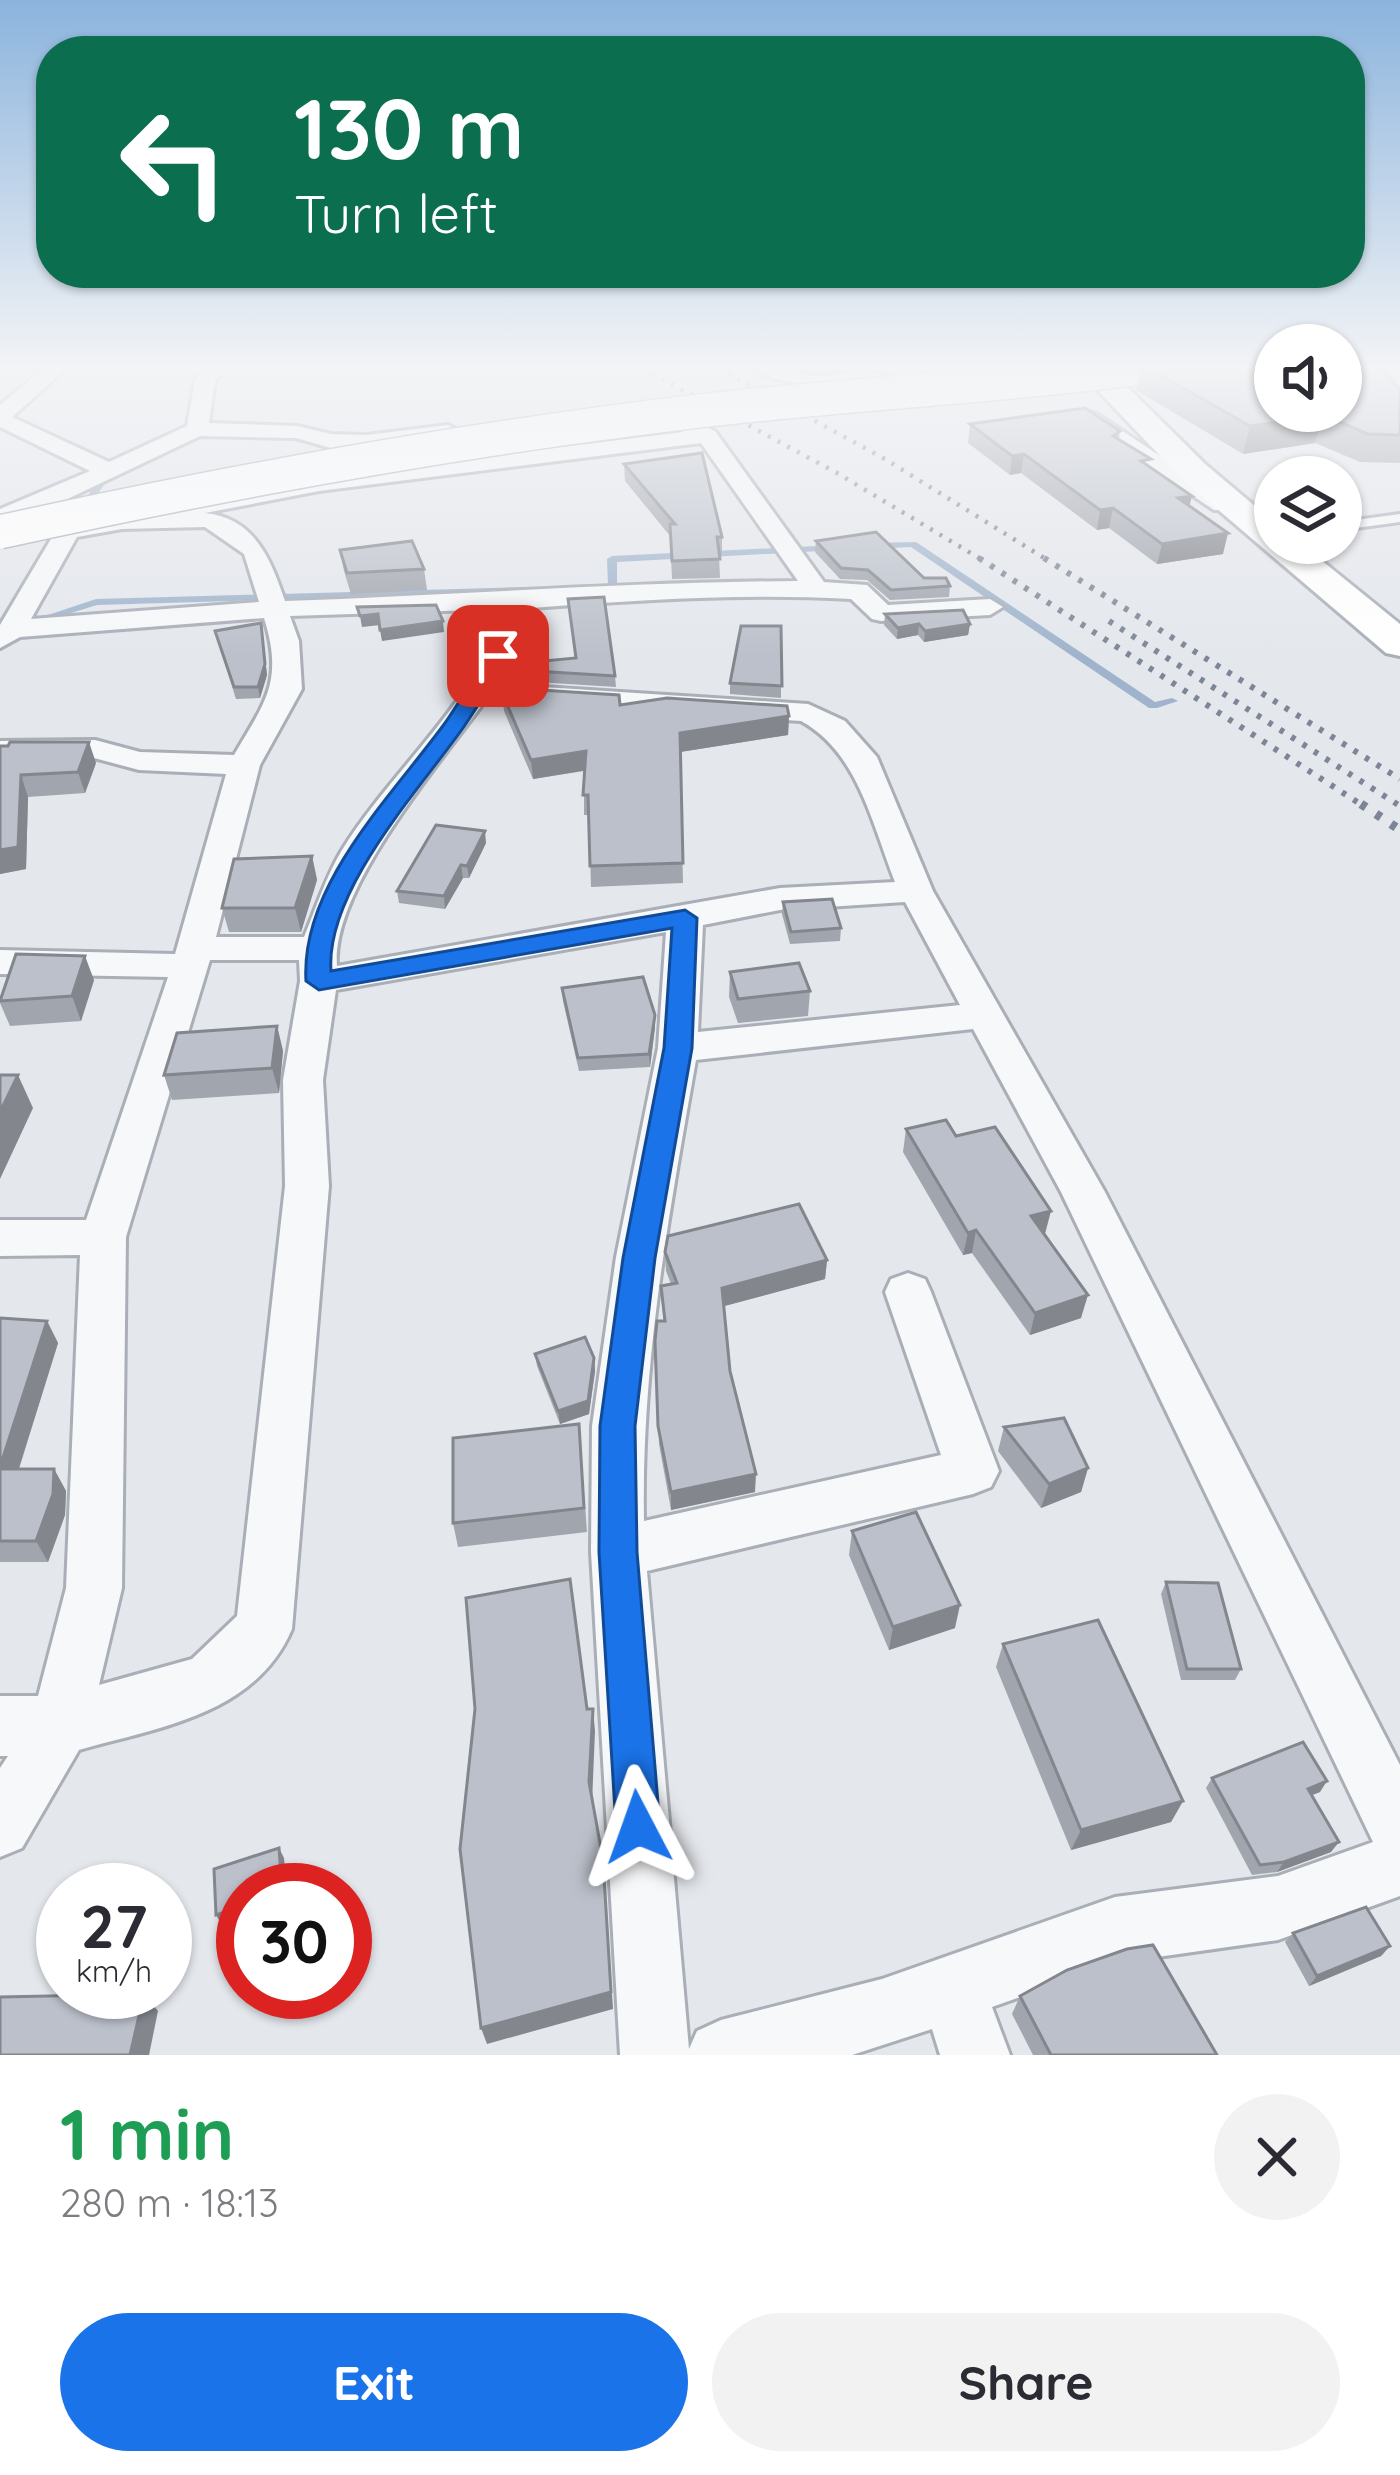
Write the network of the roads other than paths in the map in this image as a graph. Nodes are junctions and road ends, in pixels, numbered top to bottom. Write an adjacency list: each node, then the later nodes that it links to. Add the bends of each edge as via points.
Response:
1 (95, 464): 8 (street)
2 (124, 464): 8 (street)
3 (352, 464): 15 (main road, bridge)
4 (481, 464): 11 (street, via 319,484)
5 (727, 464): 19 (street)
6 (1161, 464): 14 (street)
7 (1186, 464): 12 (main road)
8 (109, 471): 9 (street)
9 (0, 516)
10 (1400, 518): 13 (lane)
11 (122, 522): 16 (street); 22 (street, via 210,520 255,551)
12 (1254, 522)
13 (1362, 523)
14 (1254, 525)
15 (0, 532)
16 (68, 532): 17 (street); 23 (street)
17 (0, 548)
18 (1305, 564): 24 (main road)
19 (816, 589): 20 (street); 21 (street, via 858,591 881,613)
20 (521, 602): 22 (street); 25 (street)
21 (989, 607)
22 (274, 609): 23 (street); 27 (street, via 287,689)
23 (6, 634)
24 (1400, 644)
25 (477, 692): 28 (street, via 808,713 861,757); 32 (street, via 357,853)
26 (0, 750): 27 (street, via 95,749 139,761)
27 (244, 765): 30 (street)
28 (916, 891): 29 (street, via 780,898); 33 (street)
29 (685, 918): 32 (street); 34 (street)
30 (192, 958): 31 (street); 32 (street); 35 (street)
31 (0, 962)
32 (318, 965): 40 (street, via 303,1080 307,1186 264,1630 208,1684)
33 (986, 1015): 34 (street); 42 (street, via 1083,1192)
34 (678, 1048): 38 (street, via 617,1426)
35 (103, 1237): 36 (street); 40 (street, via 94,1588)
36 (0, 1238)
37 (908, 1292): 38 (street, via 973,1471)
38 (618, 1552): 45 (street)
39 (0, 1726): 40 (street)
40 (60, 1726): 41 (street)
41 (0, 1826)
42 (1400, 1830)
43 (1400, 1864): 44 (street, via 1278,1908 1115,1930)
44 (952, 1988): 46 (street); 47 (street)
45 (655, 2055)
46 (721, 2055)
47 (975, 2055)

